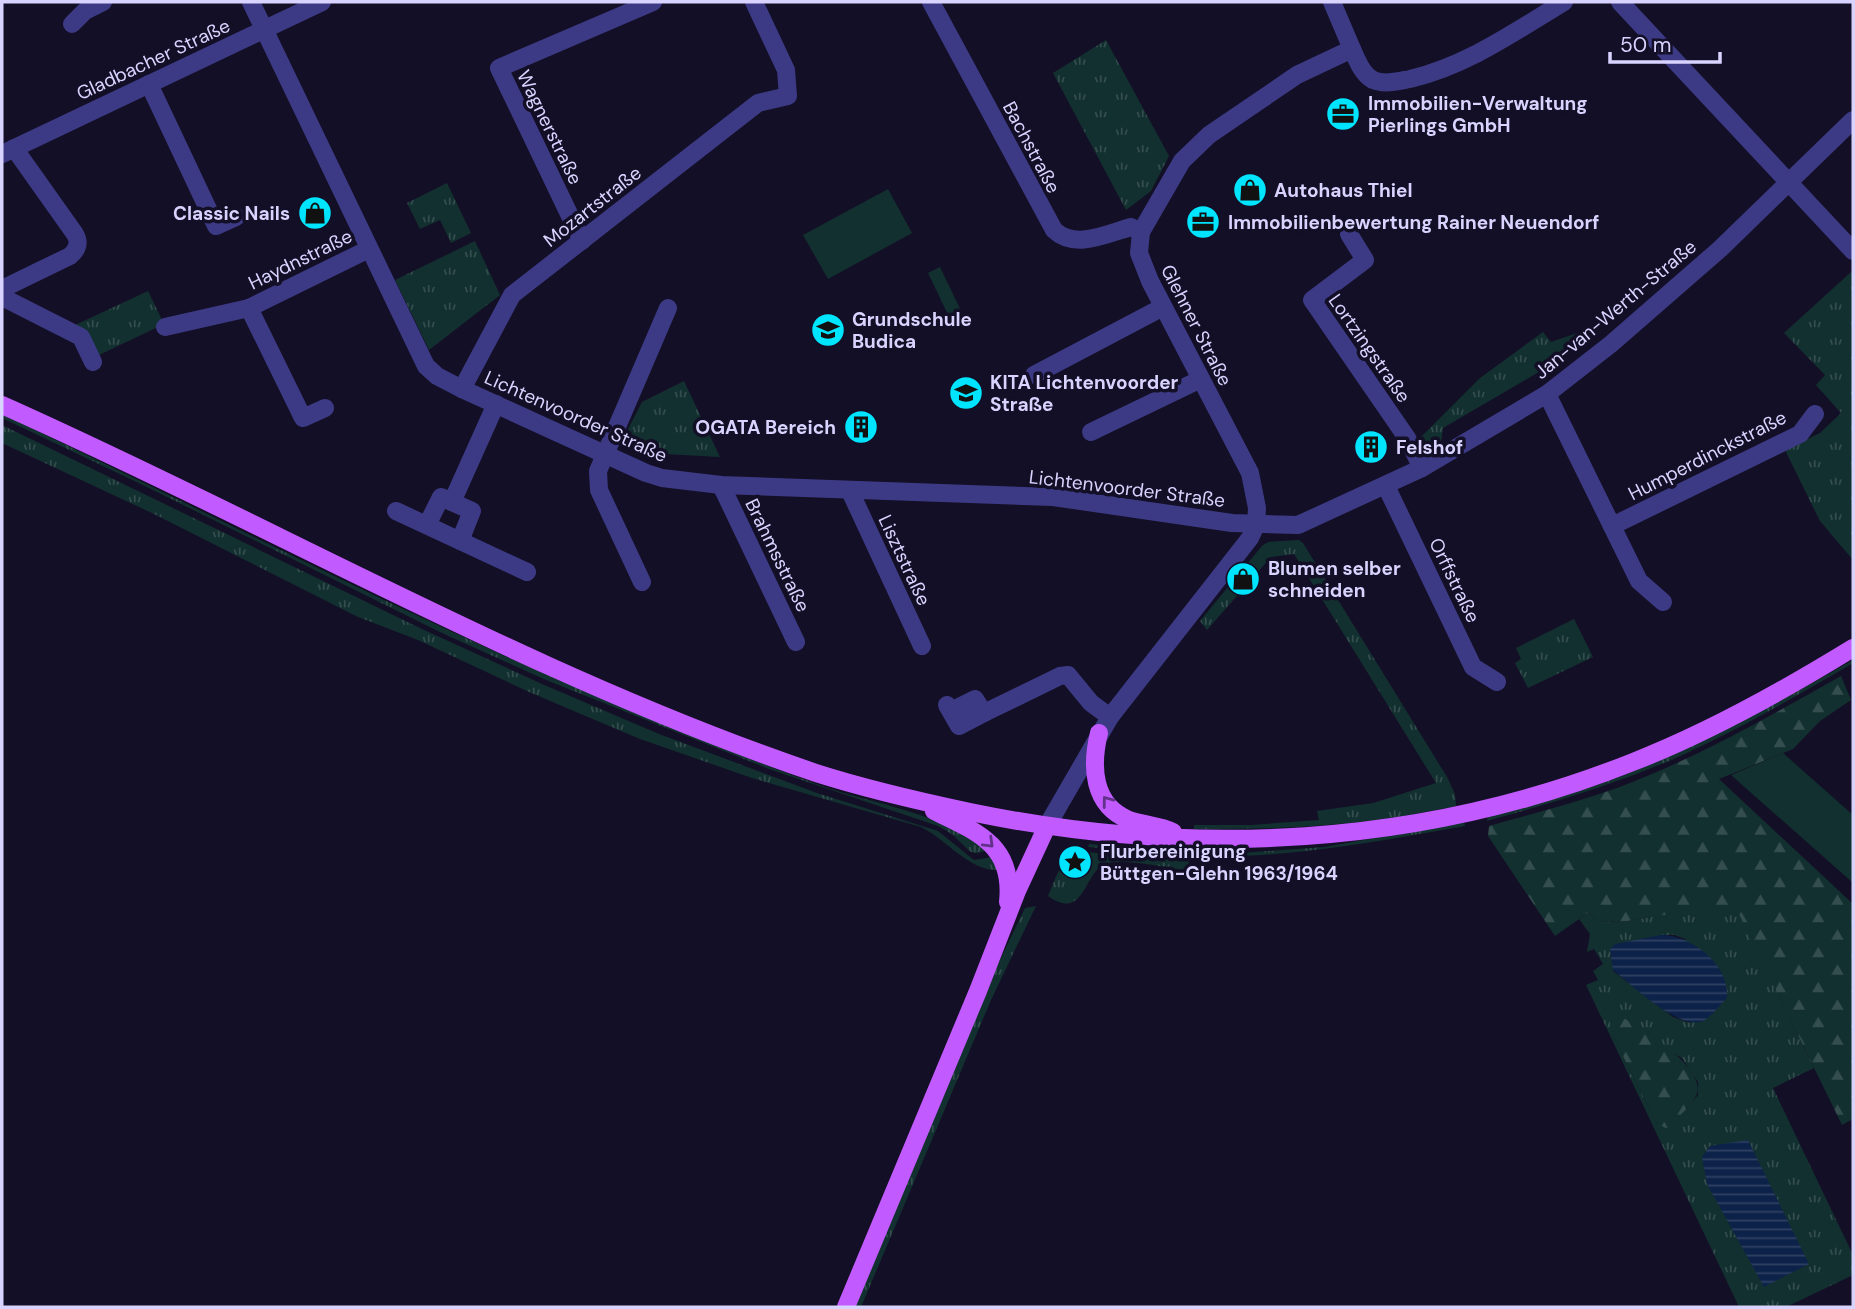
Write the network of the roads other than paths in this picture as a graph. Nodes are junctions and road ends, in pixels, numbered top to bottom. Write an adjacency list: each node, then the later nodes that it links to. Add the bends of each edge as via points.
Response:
1 (103, 2): 10 (street, via 85,10)
2 (251, 2): 11 (street, Lichtenvoorder Straße)
3 (322, 2): 11 (street, Gladbacher Straße)
4 (653, 2): 20 (street, Wagnerstraße, via 499,68)
5 (754, 2): 20 (street, Mozartstraße, via 786,70 788,96 758,103)
6 (930, 2): 18 (street, Bachstraße, via 1054,230 1072,240 1131,227)
7 (1332, 2): 12 (street)
8 (1564, 2): 12 (street, via 1466,61 1405,80 1373,80)
9 (1620, 2): 16 (street)
10 (72, 24)
11 (264, 30): 13 (street, Gladbacher Straße); 21 (street, Lichtenvoorder Straße)
12 (1352, 49): 18 (street, via 1297,75 1209,135 1177,167)
13 (149, 84): 15 (street, Gladbacher Straße); 17 (street, via 216,226)
14 (1853, 120): 16 (street, Jan-van-Werth-Straße)
15 (8, 151): 23 (street, via 78,240 70,256)
16 (1791, 182): 22 (street); 35 (street, Jan-van-Werth-Straße, via 1638,321)
17 (236, 216)
18 (1140, 232): 26 (street, Glehner Straße, via 1142,262)
19 (1349, 234): 42 (street, Lortzingstraße, via 1365,260 1312,300 1407,438)
20 (582, 242): 34 (street, Mozartstraße, via 512,295)
21 (369, 249): 27 (street, Haydnstraße); 34 (street, Lichtenvoorder Straße, via 426,366)
22 (1853, 251)
23 (22, 279): 24 (street); 29 (street)
24 (2, 289)
25 (2, 297): 29 (street)
26 (1163, 307): 32 (street); 33 (street, Glehner Straße)
27 (249, 308): 30 (street, Haydnstraße); 38 (street, Haydnstraße, via 303,418)
28 (668, 308): 41 (street)
29 (40, 315): 31 (street, via 81,337)
30 (165, 327)
31 (93, 362)
32 (1034, 375)
33 (1201, 379): 40 (street); 49 (street, Glehner Straße, via 1250,473)
34 (462, 389): 36 (street, Lichtenvoorder Straße)
35 (1547, 394): 42 (street, Jan-van-Werth-Straße); 50 (street)
36 (496, 404): 41 (street, Lichtenvoorder Straße); 46 (street)
37 (2, 405): 62 (main road, via 543,665 792,764)
38 (325, 408)
39 (1815, 414): 50 (street, Humperdinckstraße, via 1800,434)
40 (1091, 432)
41 (604, 454): 43 (street, Lichtenvoorder Straße, via 662,478); 53 (street, via 598,490)
42 (1422, 468): 44 (street, Jan-van-Werth-Straße)
43 (721, 485): 45 (street, Lichtenvoorder Straße); 55 (street, Brahmsstraße)
44 (1386, 486): 49 (street, Jan-van-Werth-Straße, via 1298,525); 58 (street, Orffstraße, via 1473,667)
45 (850, 491): 49 (street, Lichtenvoorder Straße, via 1054,497); 56 (street, Lisztstraße)
46 (452, 502): 48 (street, via 440,497); 51 (street, via 472,511)
47 (396, 511): 48 (street)
48 (426, 525): 51 (street)
49 (1256, 525): 60 (street, via 1242,550)
50 (1612, 526): 54 (street, via 1639,581)
51 (460, 541): 52 (street)
52 (527, 572)
53 (642, 582)
54 (1663, 601)
55 (796, 642)
56 (922, 646)
57 (1853, 648): 64 (main road, via 1686,739 1548,792 1458,814 1329,835)
58 (1497, 682)
59 (949, 708): 60 (street, via 958,726 1068,674 1091,703)
60 (1110, 717): 61 (street)
61 (1100, 733): 63 (street); 64 (main road, one-way to 61, via 1166,828 1127,819 1108,805 1094,771)
62 (908, 799): 63 (main road); 65 (main road, one-way to 65, via 970,829 996,849 1008,876)
63 (1047, 826): 64 (main road); 65 (main road)
64 (1188, 839)
65 (1005, 920): 66 (main road)
66 (846, 1307)

